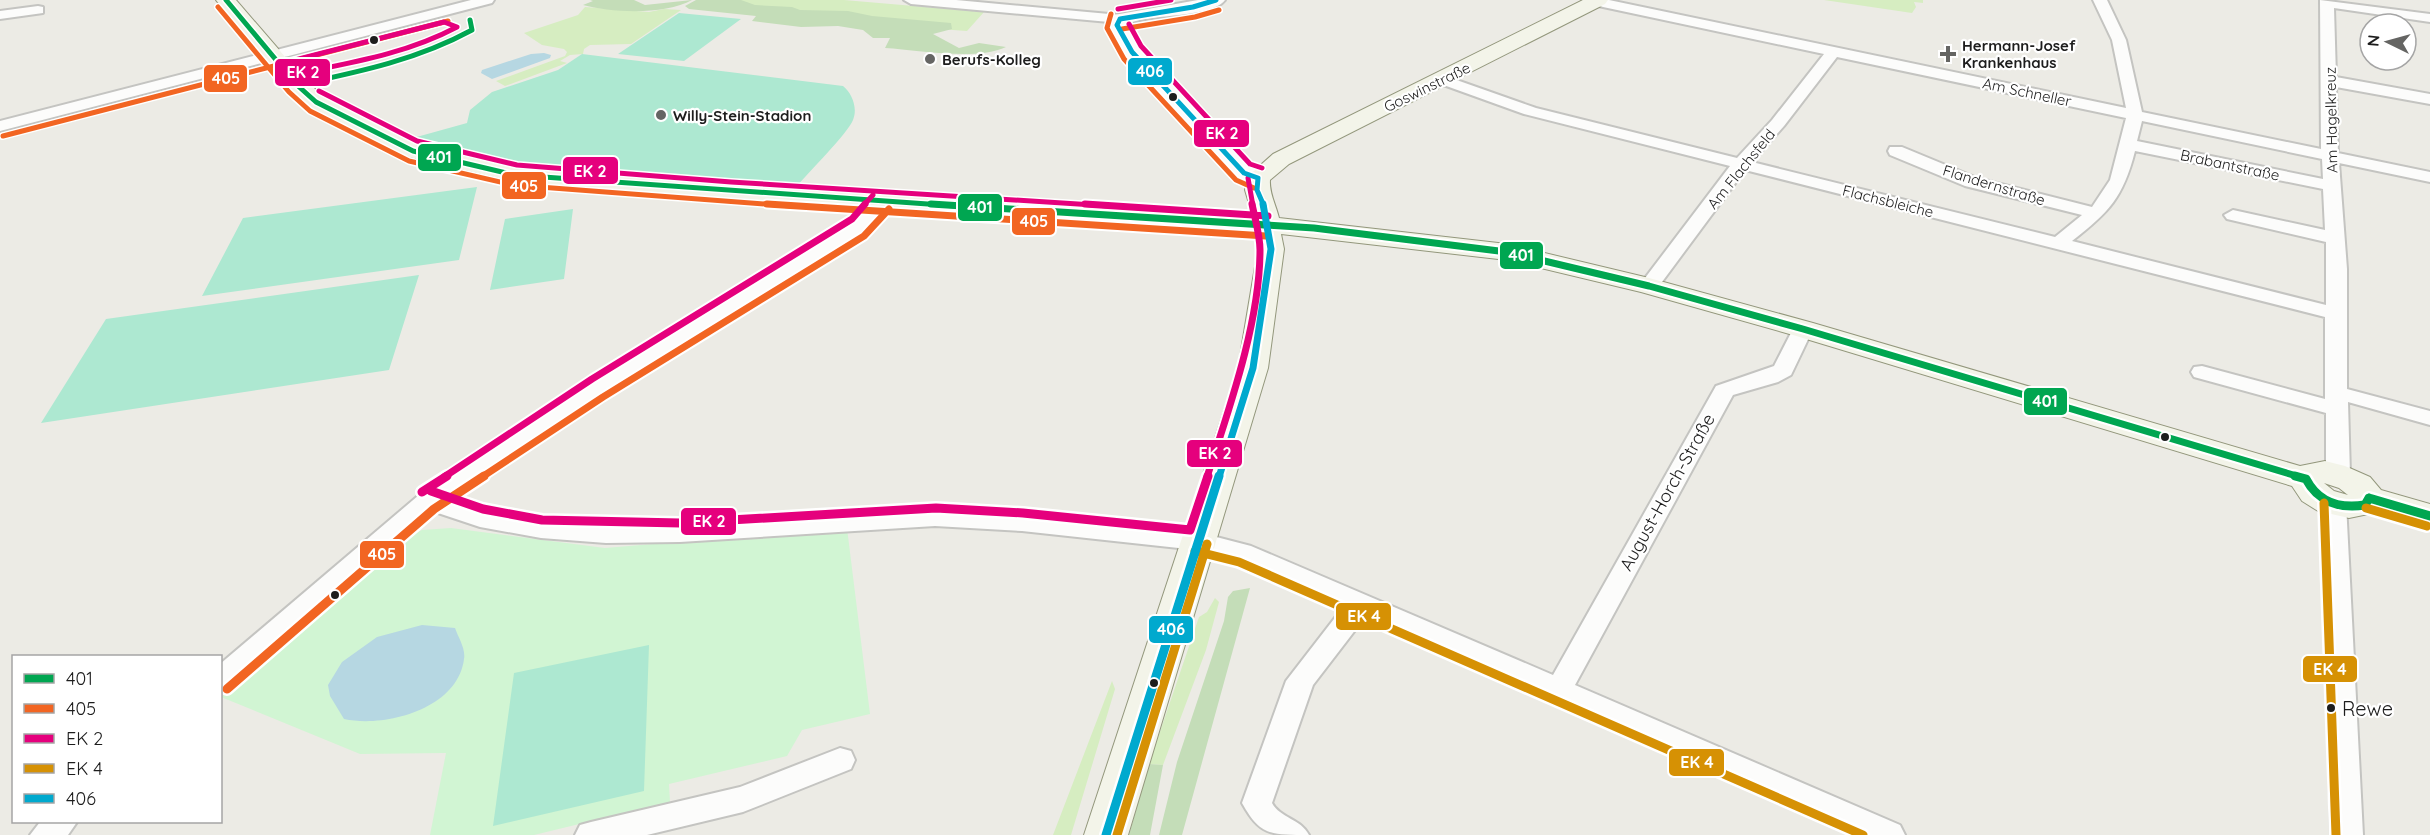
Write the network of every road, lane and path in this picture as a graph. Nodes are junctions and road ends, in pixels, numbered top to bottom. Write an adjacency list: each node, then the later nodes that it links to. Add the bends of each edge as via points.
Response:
1 (226, 0): 14 (main road)
2 (487, 0): 14 (street)
3 (911, 0): 12 (street)
4 (1109, 0): 12 (street)
5 (1216, 0): 12 (street)
6 (1594, 0): 13 (street, Am Schneller); 15 (main road, Goswinstraße)
7 (2100, 0): 18 (street, via 2119,40)
8 (2327, 2): 11 (street, Am Hagelkreuz); 16 (street, Am Hagelkreuz)
9 (38, 10): 10 (street)
10 (0, 15)
11 (2430, 18)
12 (1120, 19): 25 (street, via 1117,25 1132,52 1244,173)
13 (1833, 52): 18 (street, Am Schneller); 23 (street, Am Flachsfeld)
14 (273, 55): 19 (street); 27 (main road, via 316,102 413,151 552,180)
15 (1443, 80): 23 (street, Flachsbleiche, via 1530,111); 25 (main road, Goswinstraße, via 1281,159)
16 (2331, 81): 17 (street); 22 (street, Am Hagelkreuz)
17 (2430, 99)
18 (2135, 115): 20 (street); 22 (street, Am Schneller)
19 (0, 126)
20 (2127, 144): 26 (street, Brabantstraße); 28 (street, via 2119,180)
21 (1896, 151): 28 (street, Flandernstraße, via 1971,182)
22 (2330, 156): 24 (street, Am Schneller); 26 (street, Am Hagelkreuz)
23 (1740, 165): 32 (street, Flachsbleiche); 33 (street, Am Flachsfeld)
24 (2430, 177)
25 (1258, 178): 30 (main road, via 1257,190)
26 (2332, 186): 31 (street, Am Hagelkreuz)
27 (881, 202): 30 (main road); 40 (street, via 859,227 597,388)
28 (2094, 213): 32 (street)
29 (2233, 215): 31 (street)
30 (1267, 226): 33 (main road, via 1400,237 1508,252); 42 (main road, via 1269,271 1253,368)
31 (2334, 238): 34 (street, Am Hagelkreuz)
32 (2059, 243): 34 (street, Flachsbleiche)
33 (1648, 286): 35 (main road)
34 (2335, 313): 37 (street, Am Hagelkreuz)
35 (1803, 329): 39 (main road); 45 (street, August-Horch-Straße, via 1783,370 1724,391)
36 (2202, 372): 37 (street)
37 (2336, 401): 38 (street); 39 (street, Am Hagelkreuz)
38 (2430, 418)
39 (2326, 486): 41 (main road, via 2360,507 2369,498); 54 (street, Am Hagelkreuz)
40 (428, 501): 42 (street, via 480,519 541,530 606,534 935,518); 44 (street)
41 (2430, 516)
42 (1197, 541): 43 (street, via 1242,552); 51 (main road)
43 (1361, 603): 45 (street); 52 (street, via 1300,681 1257,803 1264,818)
44 (222, 679)
45 (1559, 689): 48 (street)
46 (840, 760): 50 (street, via 743,799)
47 (60, 823): 49 (street)
48 (1856, 828): 53 (street)
49 (46, 835)
50 (591, 835)
51 (1106, 835)
52 (1293, 835)
53 (1889, 835)
54 (2347, 835)

